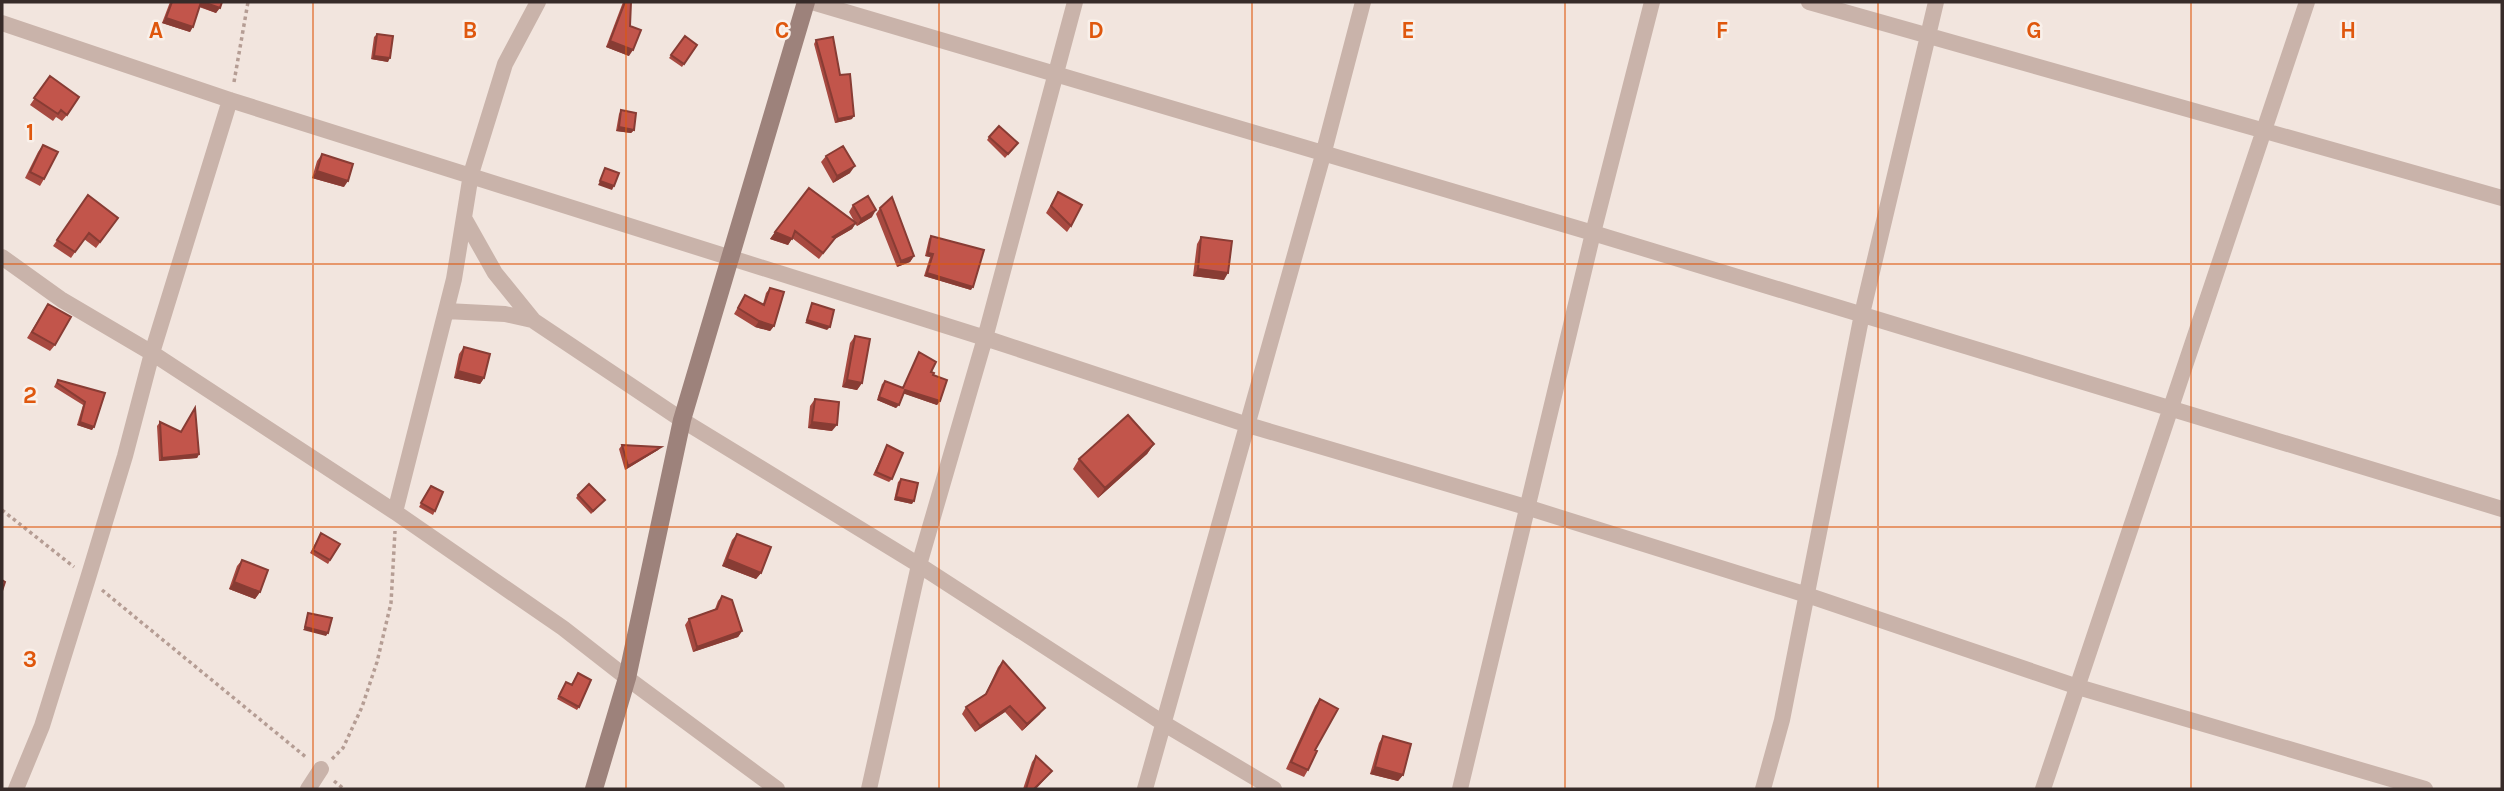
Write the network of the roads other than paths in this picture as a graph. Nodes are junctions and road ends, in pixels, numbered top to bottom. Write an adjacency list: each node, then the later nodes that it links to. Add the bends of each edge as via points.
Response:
1 (538, 2): 15 (street, via 505,64)
2 (809, 2): 11 (street); 20 (street)
3 (1075, 2): 11 (street)
4 (1363, 2): 14 (street)
5 (1652, 2): 18 (street)
6 (1809, 2): 10 (street)
7 (1936, 2): 10 (street)
8 (2307, 2): 13 (street)
9 (2, 23): 12 (street)
10 (1928, 36): 13 (street); 22 (street)
11 (1057, 74): 14 (street); 24 (street)
12 (230, 100): 15 (street); 25 (street)
13 (2263, 131): 16 (street); 26 (street)
14 (1323, 155): 18 (street); 28 (street)
15 (471, 174): 17 (street); 20 (street)
16 (2502, 198)
17 (464, 218): 21 (street); 23 (street, via 495,273)
18 (1593, 233): 22 (street); 29 (street)
19 (2, 257): 25 (street, via 62,300)
20 (730, 258): 24 (street); 27 (street)
21 (446, 311): 23 (street, via 505,314); 31 (street)
22 (1862, 314): 26 (street); 33 (street)
23 (534, 321): 27 (street)
24 (985, 338): 28 (street); 32 (street)
25 (152, 353): 31 (street); 38 (street, via 88,578)
26 (2169, 410): 30 (street); 35 (street)
27 (682, 420): 32 (street); 34 (street)
28 (1248, 425): 29 (street); 36 (street)
29 (1527, 507): 33 (street); 45 (street)
30 (2502, 509)
31 (396, 512): 34 (street, via 564,628)
32 (919, 565): 36 (street); 42 (street)
33 (1807, 594): 35 (street); 46 (street)
34 (627, 678): 40 (street); 41 (street)
35 (2078, 687): 47 (street); 48 (street)
36 (1163, 723): 43 (street); 44 (street)
37 (321, 769): 39 (street)
38 (16, 789)
39 (308, 789)
40 (594, 789)
41 (777, 789)
42 (869, 789)
43 (1146, 789)
44 (1274, 789)
45 (1460, 789)
46 (1763, 789)
47 (2043, 789)
48 (2425, 789)

